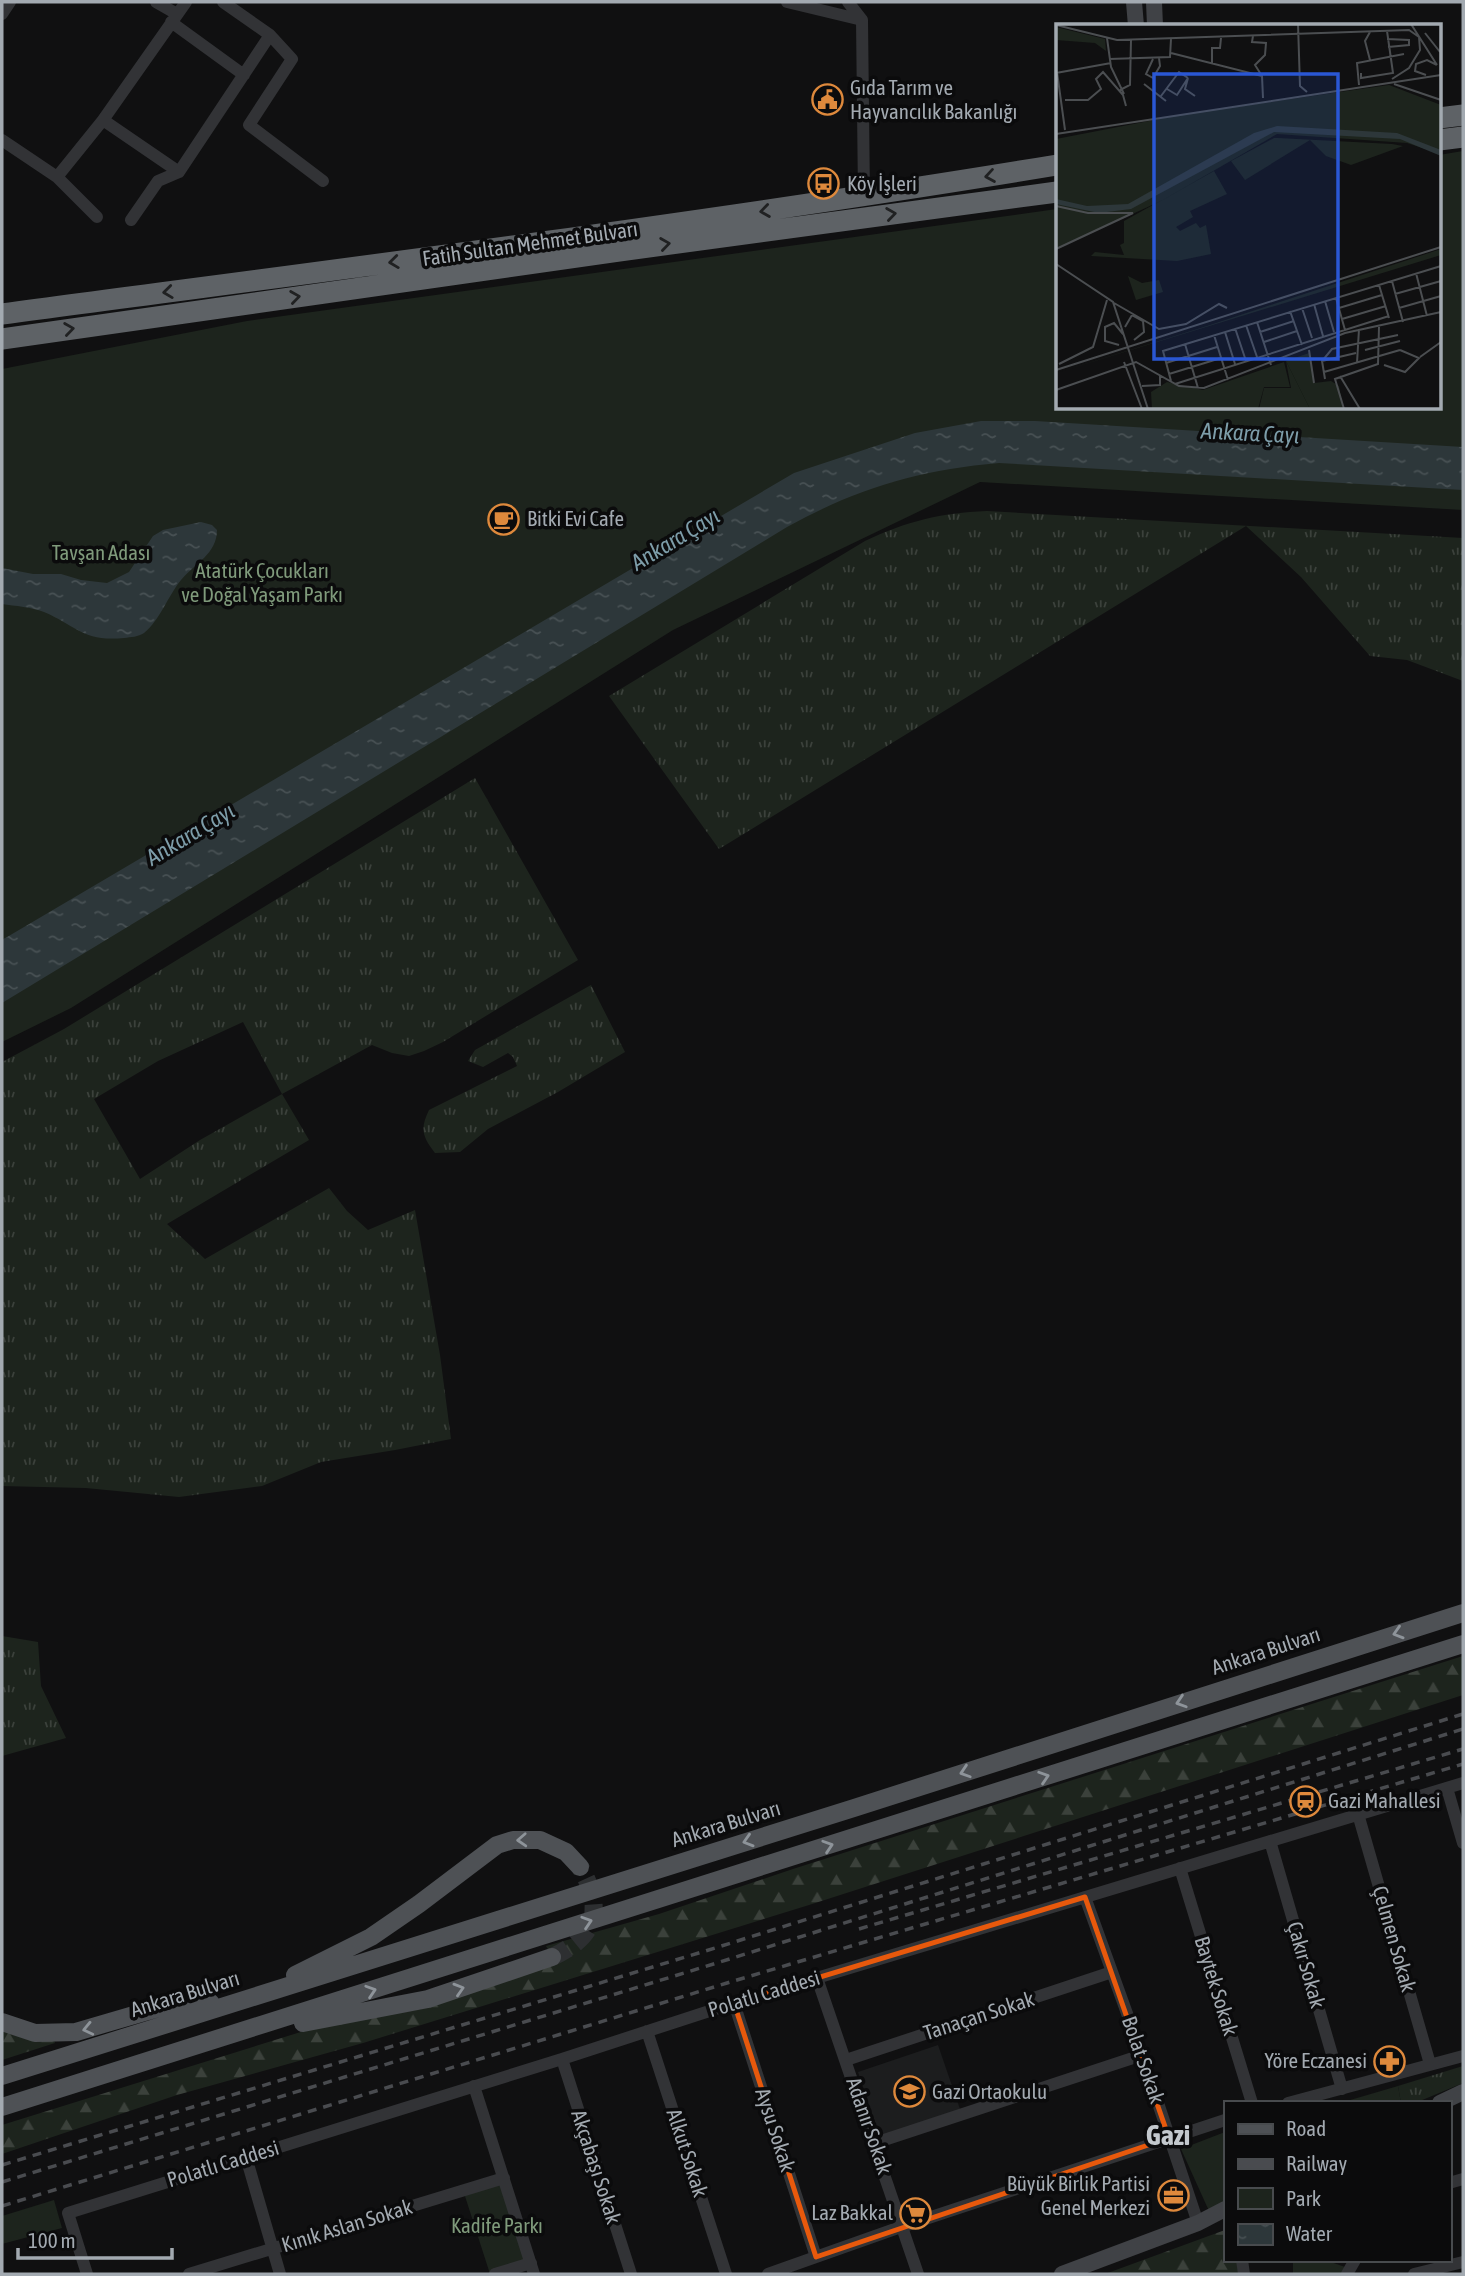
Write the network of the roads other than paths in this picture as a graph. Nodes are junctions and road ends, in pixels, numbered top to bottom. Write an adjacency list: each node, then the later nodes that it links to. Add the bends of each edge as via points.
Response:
1 (10, 2): 9 (street)
2 (156, 2): 10 (street)
3 (186, 2): 10 (street)
4 (223, 2): 14 (street)
5 (787, 2): 11 (street)
6 (848, 2): 11 (street)
7 (1134, 2): 12 (main road)
8 (1154, 2): 13 (main road)
9 (2, 14)
10 (174, 18): 15 (street); 18 (street)
11 (862, 20): 27 (street)
12 (1136, 24)
13 (1154, 24)
14 (270, 35): 15 (street); 25 (street, via 292,59 248,125)
15 (244, 75): 23 (street)
16 (1463, 115): 17 (highway)
17 (1440, 118)
18 (103, 120): 23 (street); 24 (street)
19 (1463, 137): 21 (highway)
20 (2, 139): 24 (street)
21 (1440, 140)
22 (1056, 165): 27 (highway, Fatih Sultan Mehmet Bulvarı, one-way to 27)
23 (179, 172): 29 (street, via 158,181)
24 (57, 177): 28 (street)
25 (323, 181)
26 (1056, 192): 31 (highway, Fatih Sultan Mehmet Bulvarı, one-way to 26)
27 (864, 197): 30 (highway, Fatih Sultan Mehmet Bulvarı, one-way to 30)
28 (97, 217)
29 (131, 220)
30 (2, 314)
31 (2, 339)
32 (1463, 1613): 45 (main road, Ankara Bulvarı, one-way to 45)
33 (1463, 1644): 51 (main road, one-way to 33)
34 (1463, 1783): 35 (street, Polatlı Caddesi)
35 (1447, 1788): 36 (street, Polatlı Caddesi); 38 (street)
36 (1358, 1814): 37 (street, Polatlı Caddesi); 54 (street, Çelmen Sokak)
37 (1270, 1841): 40 (street, Polatlı Caddesi); 57 (street, Çakır Sokak)
38 (1463, 1843)
39 (580, 1867): 45 (main road, one-way to 45, via 566,1852 540,1840 513,1840 497,1846 371,1937)
40 (1180, 1868): 41 (street, Polatlı Caddesi); 59 (street, Baytek Sokak)
41 (1085, 1897): 43 (street, Bolat Sokak); 44 (street, Polatlı Caddesi)
42 (552, 1957): 51 (main road, one-way to 42, via 428,1999)
43 (1112, 1972): 49 (street, Bolat Sokak); 53 (street, Tanaçan Sokak)
44 (817, 1978): 46 (street, Polatlı Caddesi); 53 (street, Adanır Sokak)
45 (250, 1998): 47 (main road, one-way to 47, via 158,2008 76,2032 35,2033); 55 (main road, Ankara Bulvarı)
46 (734, 2003): 48 (street, Polatlı Caddesi); 73 (street, Aysu Sokak)
47 (2, 2022)
48 (647, 2031): 52 (street, Polatlı Caddesi); 81 (street, Alkut Sokak)
49 (1142, 2055): 65 (street, Bolat Sokak); 66 (street)
50 (1463, 2056): 54 (street)
51 (154, 2059): 62 (main road); 63 (main road)
52 (562, 2059): 56 (street, Polatlı Caddesi); 80 (street, Akçabaşı Sokak)
53 (846, 2060): 66 (street, Adanır Sokak)
54 (1430, 2064): 57 (street)
55 (2, 2076)
56 (474, 2085): 67 (street, Polatlı Caddesi); 68 (street)
57 (1342, 2090): 60 (street)
58 (1463, 2092): 61 (main road)
59 (1251, 2101)
60 (1297, 2101)
61 (1444, 2101)
62 (2, 2107)
63 (2, 2116)
64 (1224, 2120): 65 (street)
65 (1169, 2138): 70 (street, Bolat Sokak); 71 (street)
66 (875, 2143): 71 (street, Adanır Sokak)
67 (246, 2157): 72 (street); 76 (street, Polatlı Caddesi, via 68,2213)
68 (504, 2178): 72 (street, Kınık Aslan Sokak); 75 (street)
69 (1224, 2210): 70 (main road)
70 (1198, 2223): 84 (main road)
71 (903, 2227): 73 (street); 83 (street, Adanır Sokak)
72 (272, 2248): 77 (street, Kınık Aslan Sokak); 78 (street)
73 (816, 2257): 82 (street)
74 (1463, 2262): 85 (street)
75 (532, 2269): 79 (street)
76 (87, 2274)
77 (189, 2274)
78 (280, 2274)
79 (495, 2274)
80 (631, 2274)
81 (726, 2274)
82 (768, 2274)
83 (918, 2274)
84 (1062, 2274)
85 (1415, 2274)

